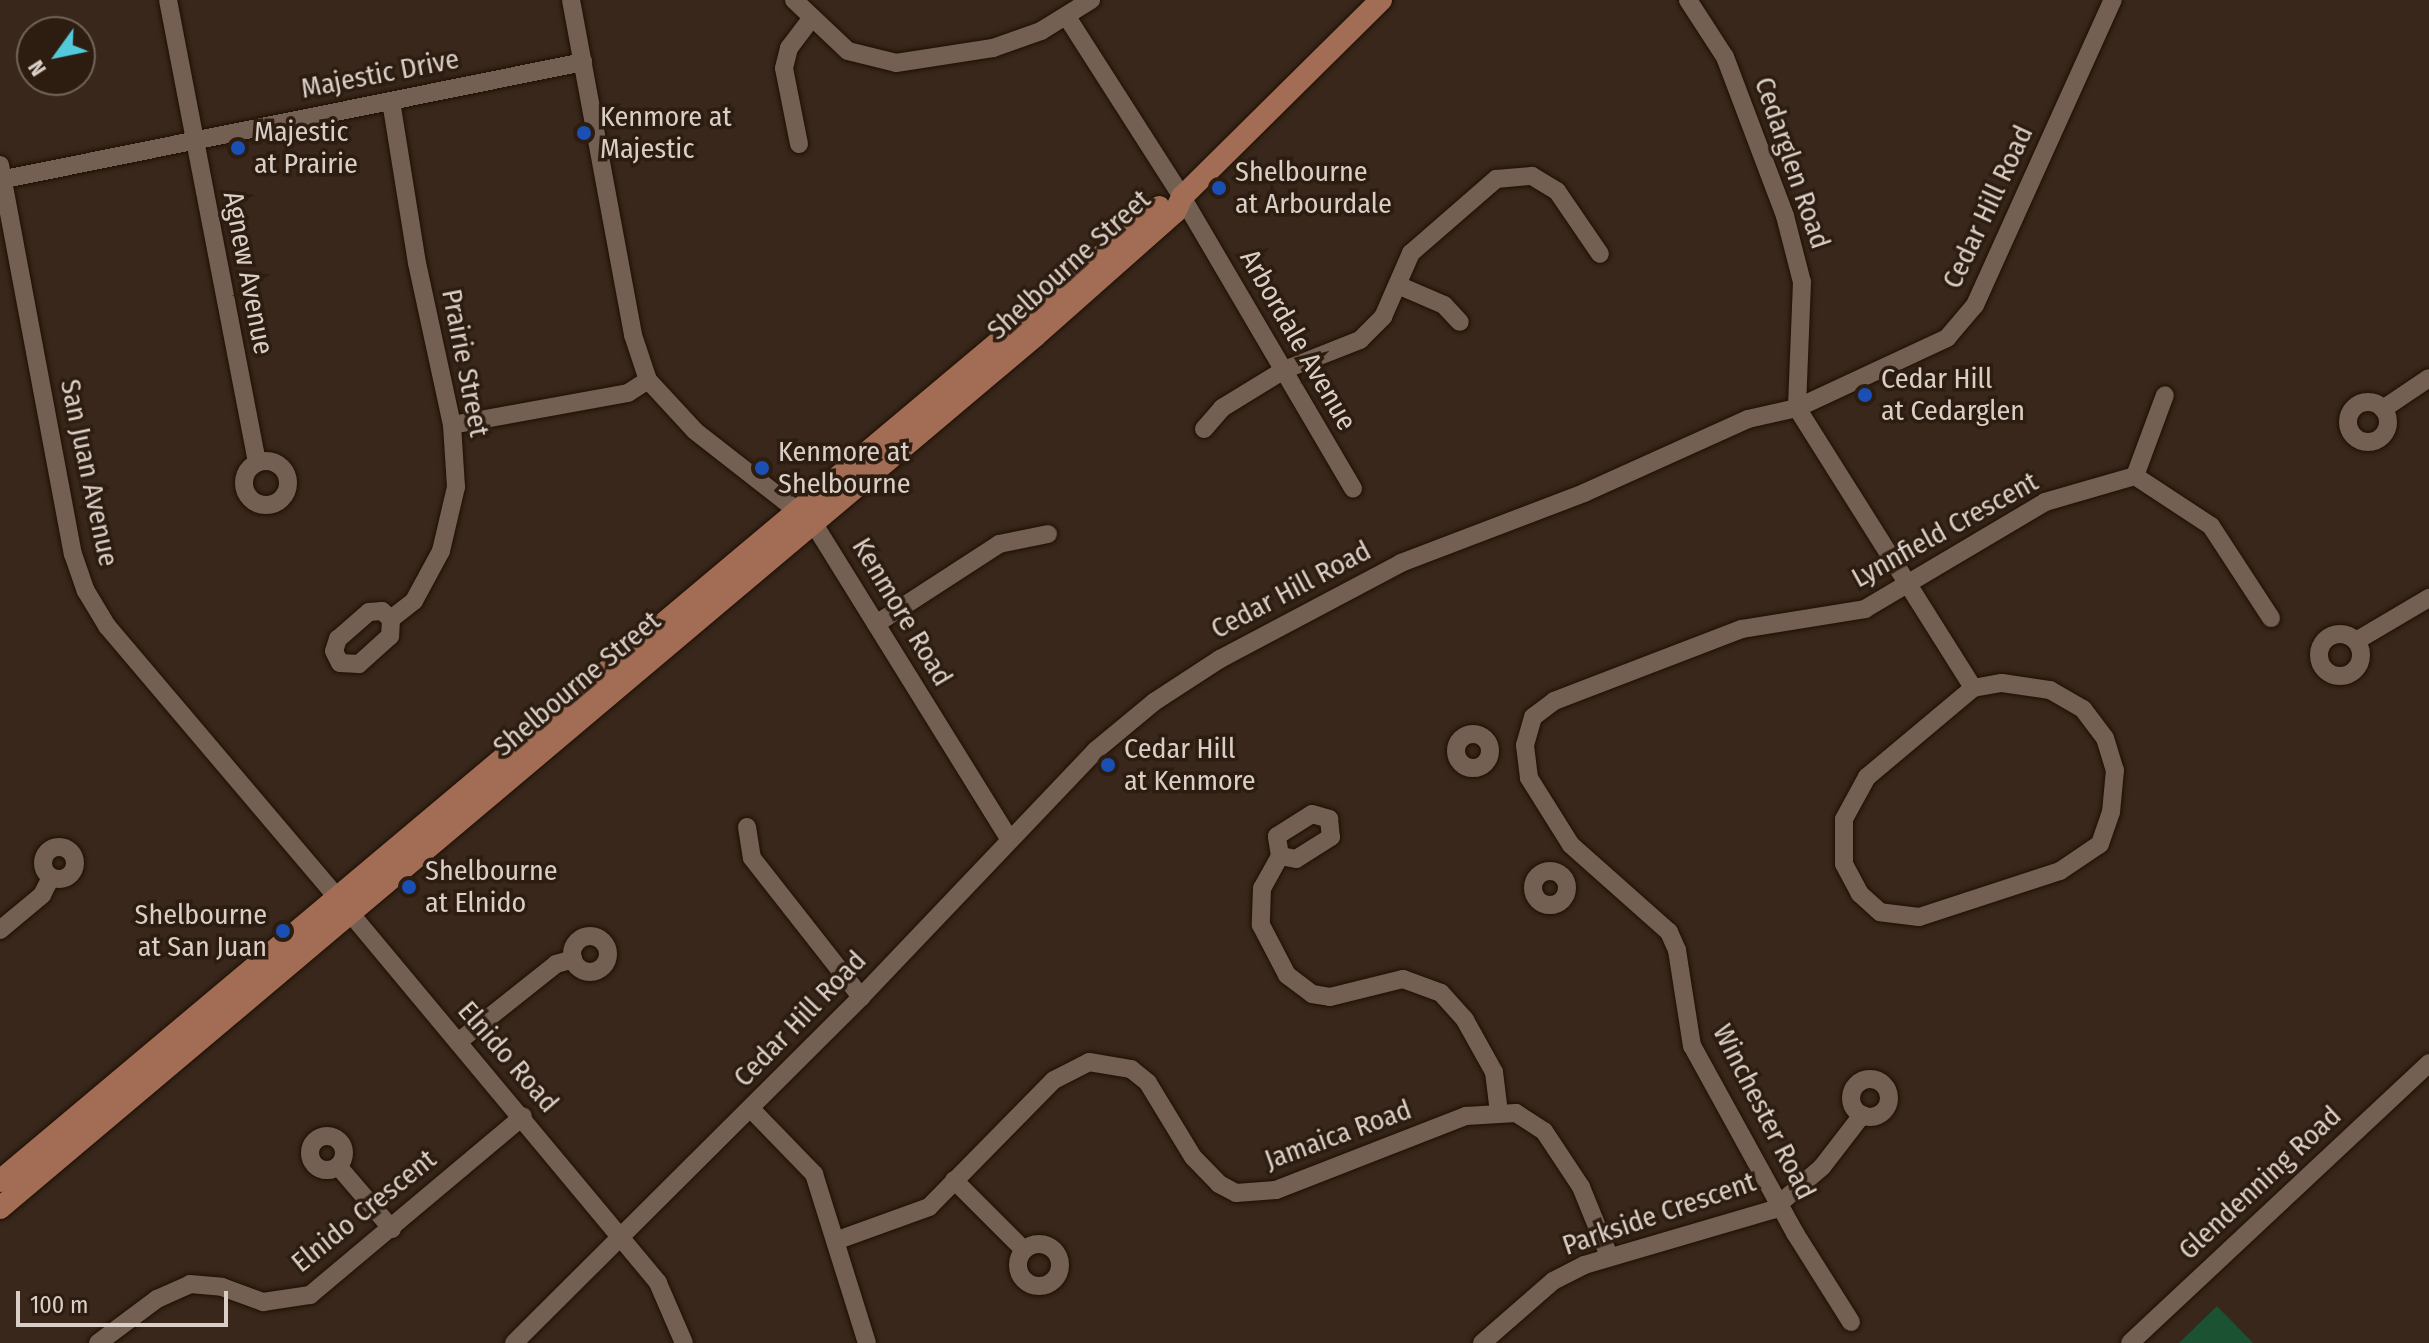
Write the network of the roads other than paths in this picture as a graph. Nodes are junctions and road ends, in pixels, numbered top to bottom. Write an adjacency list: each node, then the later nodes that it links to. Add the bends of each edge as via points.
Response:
1 (168, 0): 12 (street, Agnew Avenue)
2 (571, 0): 10 (street, Kenmore Road)
3 (794, 0): 9 (street)
4 (1091, 0): 8 (street)
5 (1381, 0): 15 (main road, Shelbourne Street)
6 (1688, 0): 23 (street, Cedarglen Road, via 1725,57 1785,216 1802,282)
7 (2113, 0): 23 (street, Cedar Hill Road, via 2005,243 1963,323 1922,353)
8 (1067, 17): 9 (street, via 993,48 896,63 848,51); 15 (street, Arbordale Avenue)
9 (810, 20): 13 (street, via 789,48 784,68)
10 (583, 62): 11 (street, Majestic Drive); 21 (street, Kenmore Road, via 633,335)
11 (391, 101): 12 (street, Majestic Drive); 25 (street, Prairie Street, via 417,263)
12 (194, 141): 14 (street, Majestic Drive); 27 (street, Agnew Avenue)
13 (799, 144)
14 (1, 175): 47 (street, San Juan Avenue, via 73,554 86,591 107,626)
15 (1182, 197): 19 (street, Arbordale Avenue); 30 (main road, Shelbourne Street, via 1165,202)
16 (1600, 254): 17 (street, via 1557,191 1532,176 1496,179 1411,253)
17 (1400, 286): 18 (street, via 1444,305); 19 (street, via 1383,317 1360,340)
18 (1460, 322)
19 (1284, 370): 26 (street, via 1222,408); 29 (street, Arbordale Avenue)
20 (2429, 378): 24 (street)
21 (648, 380): 25 (street, via 628,393); 30 (street, Kenmore Road, via 695,431)
22 (2165, 395): 28 (street)
23 (1797, 408): 32 (street); 42 (street, Cedar Hill Road, via 1748,419 1584,493 1401,563 1233,652 1154,702 1095,751)
24 (2383, 409)
25 (452, 425): 35 (street, Prairie Street, via 456,487 450,524 414,601)
26 (1204, 429)
27 (257, 463)
28 (2135, 476): 32 (street, Lynnfield Crescent, via 2045,502); 34 (street, via 2211,526)
29 (1353, 488)
30 (807, 517): 36 (street, Kenmore Road); 47 (main road, Shelbourne Street)
31 (1048, 534): 36 (street, via 999,544)
32 (1909, 585): 38 (street); 39 (street, Lynnfield Crescent, via 1865,609 1742,629 1554,701 1533,717)
33 (2429, 598): 37 (street)
34 (2271, 618)
35 (391, 619)
36 (876, 624): 42 (street, Kenmore Road)
37 (2356, 641)
38 (1973, 688): 38 (street, via 1867,777 1844,819 1844,864 1860,894 1880,912 1919,917 2060,871 2100,844 2111,812 2115,770 2105,738 2083,709 2050,690 2002,683)
39 (1525, 745): 40 (street); 44 (street, Winchester Road, via 1529,778)
40 (1491, 749)
41 (747, 827): 50 (street, via 752,858)
42 (1009, 839): 50 (street, Cedar Hill Road)
43 (1280, 856): 54 (street, via 1262,888 1261,925 1287,975 1299,987 1330,997 1403,979 1441,993 1465,1020 1494,1072)
44 (1583, 858): 46 (street); 60 (street, Winchester Road, via 1669,932 1677,950 1692,1046)
45 (51, 877): 48 (street, via 42,895)
46 (1563, 878)
47 (345, 906): 51 (street, Elnido Road); 59 (main road, Shelbourne Street); 61 (main road, Shelbourne Street)
48 (0, 930)
49 (573, 959): 51 (street, via 556,964)
50 (861, 997): 53 (street, Cedar Hill Road)
51 (458, 1042): 56 (street, Elnido Road)
52 (2429, 1063): 73 (street, Glendenning Road)
53 (751, 1109): 63 (street, Cedar Hill Road); 64 (street, via 814,1174)
54 (1499, 1111): 58 (street, Jamaica Road, via 1466,1116 1276,1190 1236,1193 1219,1184 1193,1157 1148,1083 1131,1069 1089,1062 1054,1080); 66 (street, Jamaica Road, via 1530,1118 1544,1131 1595,1213)
55 (1862, 1115): 60 (street, Parkside Crescent, via 1822,1167)
56 (523, 1116): 62 (street, Elnido Crescent); 63 (street, Elnido Road)
57 (338, 1166): 62 (street)
58 (954, 1180): 64 (street, Jamaica Road, via 915,1216); 65 (street)
59 (0, 1181)
60 (1779, 1200): 66 (street, Parkside Crescent, via 1772,1210); 67 (street, Winchester Road)
61 (0, 1208)
62 (392, 1229): 68 (street, Elnido Crescent, via 310,1295 263,1302 222,1287 190,1284 157,1299)
63 (620, 1237): 69 (street, Cedar Hill Road); 70 (street, Elnido Road, via 658,1283)
64 (838, 1240): 71 (street)
65 (1024, 1250)
66 (1609, 1256): 72 (street, Parkside Crescent, via 1553,1281)
67 (1851, 1322)
68 (98, 1343)
69 (514, 1343)
70 (684, 1343)
71 (867, 1343)
72 (1482, 1343)
73 (2130, 1343)

